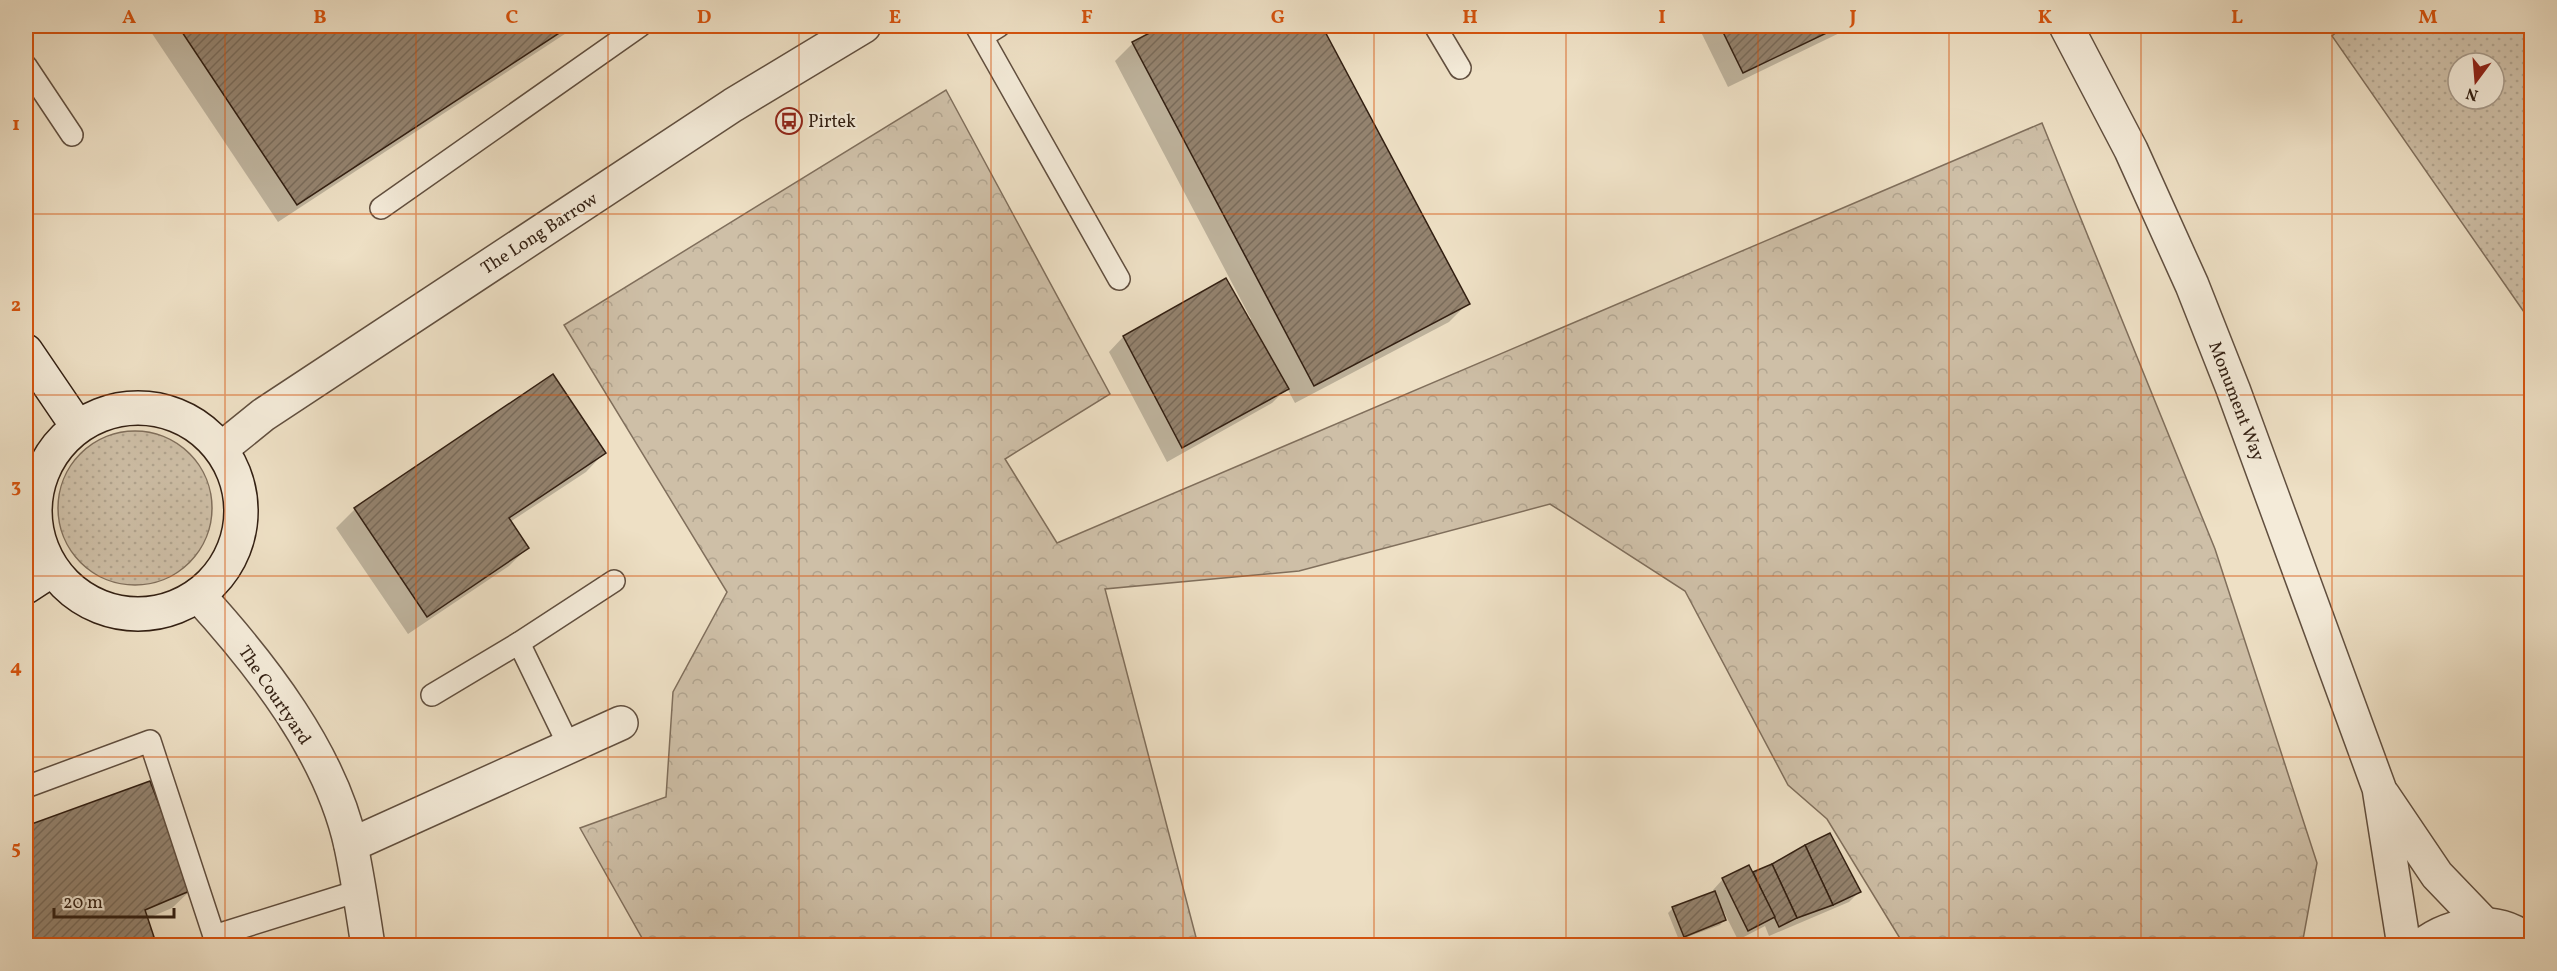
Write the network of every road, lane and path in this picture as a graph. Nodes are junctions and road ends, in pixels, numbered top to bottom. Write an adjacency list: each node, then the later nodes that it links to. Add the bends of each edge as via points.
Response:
1 (640, 26): 9 (lane)
2 (864, 26): 13 (street, The Long Barrow, via 733,105 263,415)
3 (1435, 26): 7 (lane)
4 (2066, 26): 23 (street, Monument Way, via 2131,150 2192,285)
5 (986, 29): 10 (lane)
6 (26, 66): 8 (lane)
7 (1460, 68)
8 (72, 135)
9 (381, 208)
10 (1119, 279)
11 (26, 351): 12 (street)
12 (77, 426): 13 (street, via 106,411 138,407 170,412 198,427); 14 (street, via 54,448 39,477 34,509 39,540)
13 (221, 449): 17 (street, via 236,478 242,511 236,543 221,572)
14 (52, 570): 16 (street); 17 (street, via 71,590 94,604 120,612 147,614 173,608)
15 (614, 581): 18 (lane)
16 (26, 587)
17 (198, 595): 24 (street, The Courtyard, via 240,642 298,723 338,804)
18 (519, 643): 19 (lane); 21 (lane)
19 (432, 695)
20 (621, 723): 21 (street)
21 (570, 748): 24 (street)
22 (26, 787): 25 (lane, via 150,741 214,936)
23 (2379, 788): 26 (street, Monument Way, via 2437,875); 28 (street, Monument Way)
24 (351, 845): 25 (street, The Courtyard)
25 (358, 891): 27 (street, The Courtyard)
26 (2485, 925): 29 (street, via 2462,925); 30 (street, via 2508,930)
27 (368, 945)
28 (2404, 945)
29 (2421, 945)
30 (2532, 945)

